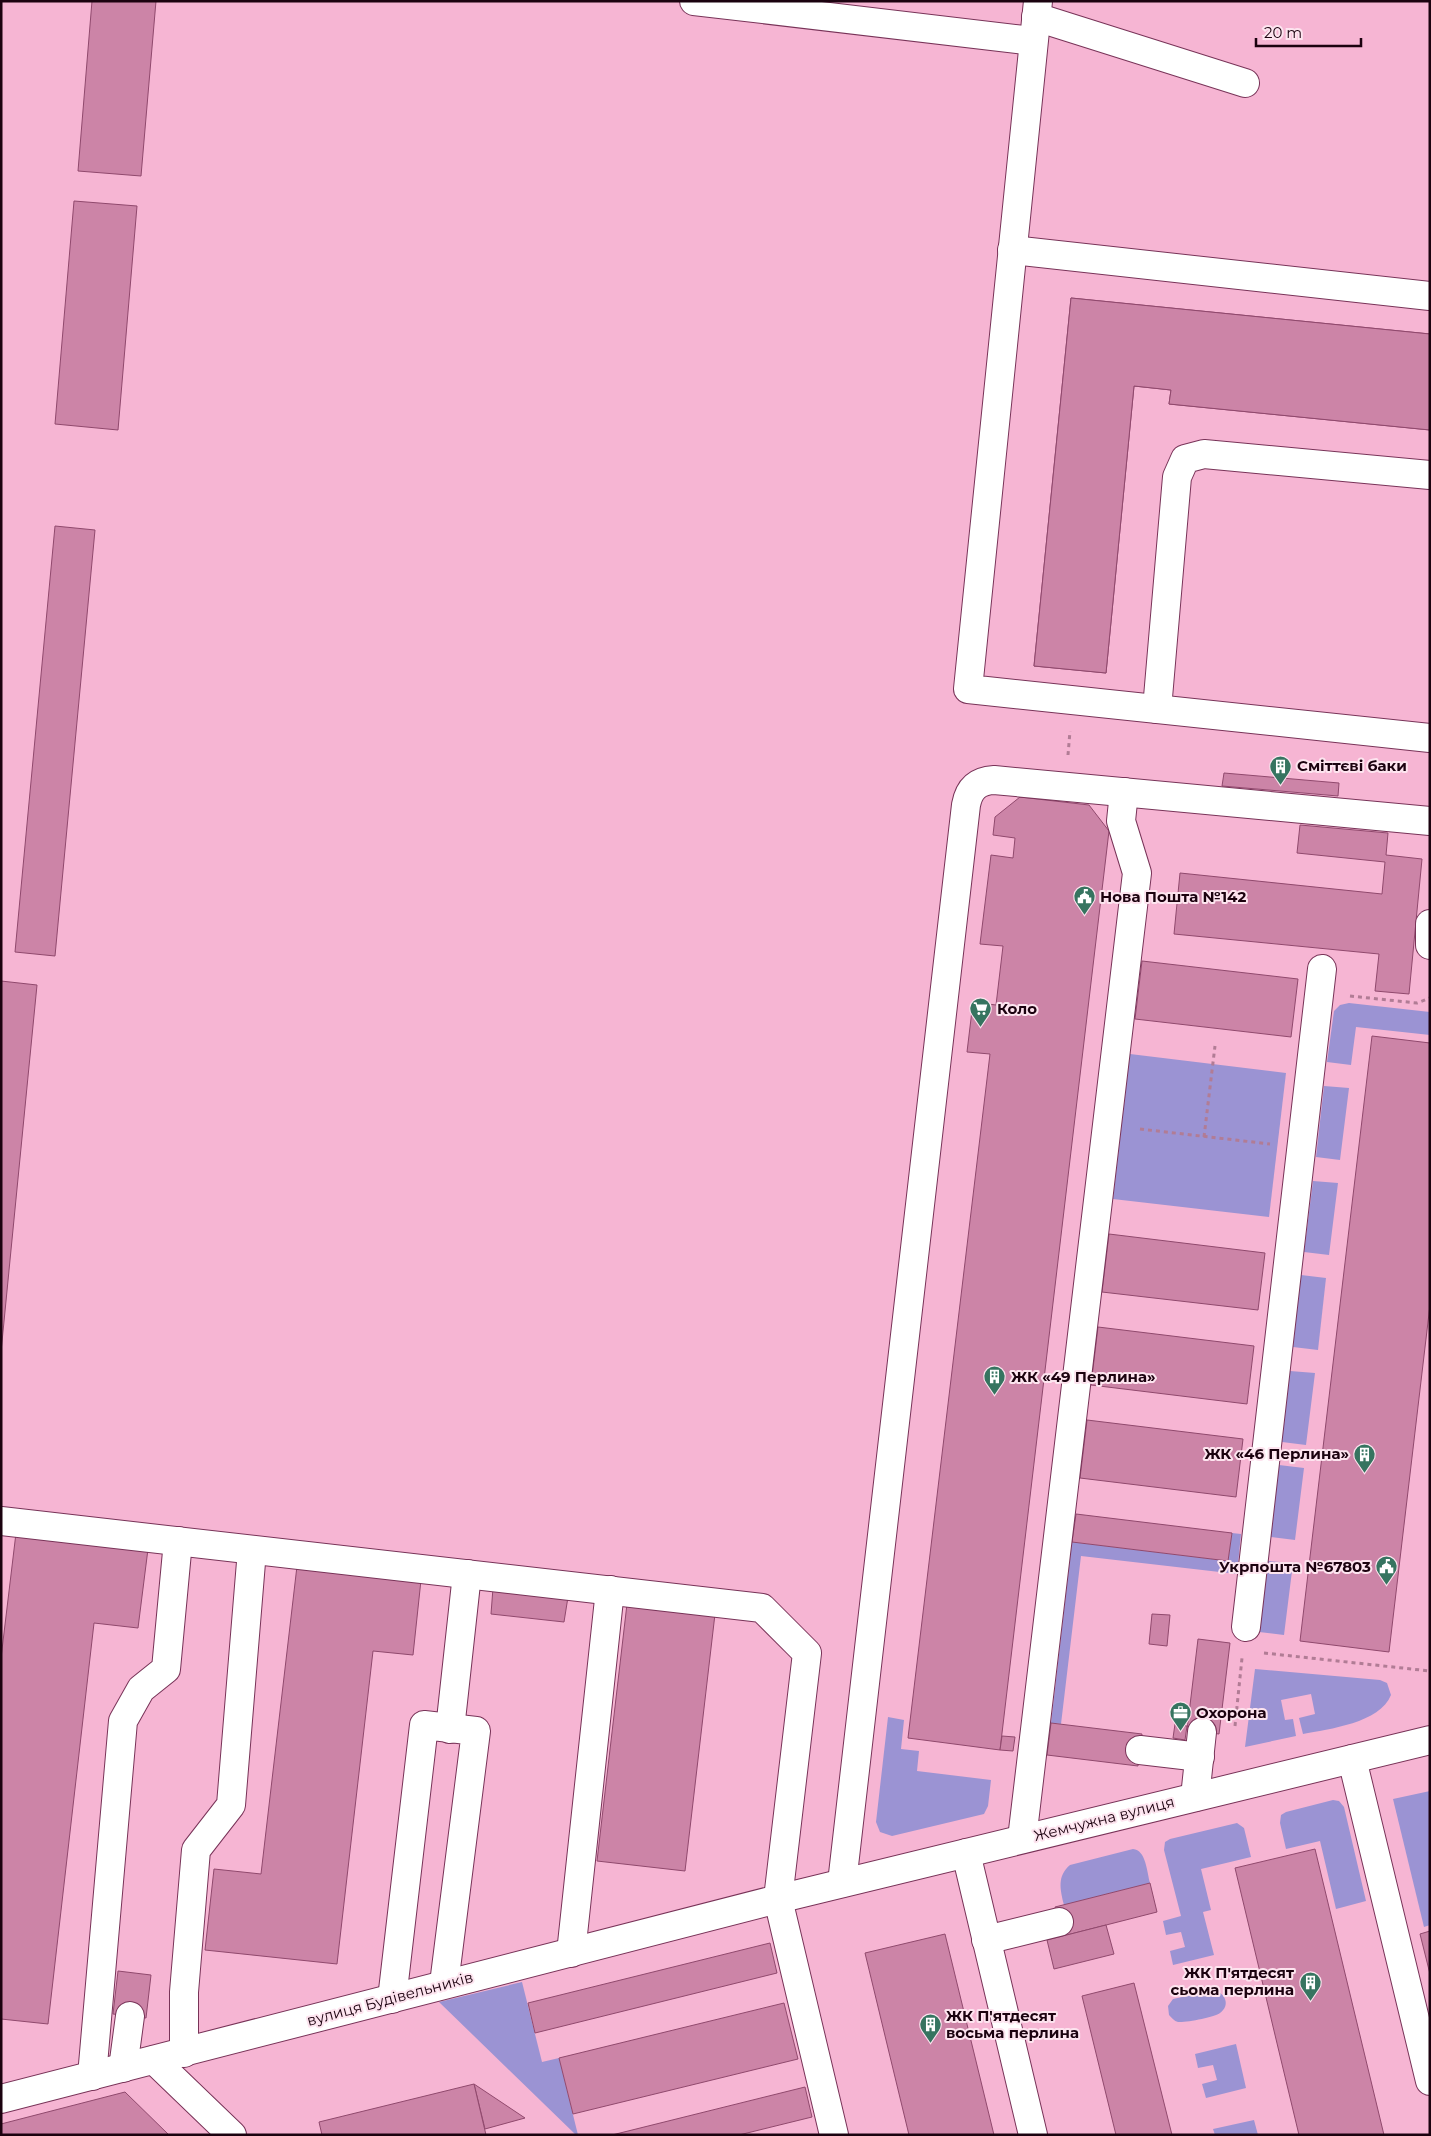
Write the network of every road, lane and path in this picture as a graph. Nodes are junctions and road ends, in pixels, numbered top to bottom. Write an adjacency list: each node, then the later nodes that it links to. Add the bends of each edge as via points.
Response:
1 (694, 1): 2 (street)
2 (1036, 20): 3 (street); 4 (street)
3 (1246, 83)
4 (1012, 250): 5 (street); 7 (street, via 968,689)
5 (1430, 296)
6 (1430, 475): 8 (street, via 1204,454 1185,459 1177,477)
7 (1073, 700): 8 (street); 10 (path)
8 (1158, 709): 9 (street)
9 (1430, 738)
10 (1065, 786): 11 (street); 36 (street, via 985,780 977,784 967,797)
11 (1124, 792): 12 (street); 18 (street, via 1120,821 1137,873)
12 (1430, 821)
13 (1430, 924): 14 (street)
14 (1430, 945)
15 (1321, 981): 16 (path, via 1417,1003); 20 (street)
16 (1430, 998)
17 (1215, 1046): 19 (path)
18 (1107, 1125): 19 (path); 34 (street)
19 (1204, 1136): 20 (path)
20 (1301, 1148): 26 (street)
21 (1, 1521): 22 (street)
22 (178, 1541): 23 (street); 47 (street, via 166,1669 140,1689 124,1722)
23 (252, 1550): 24 (street); 44 (street, via 231,1805 196,1850 184,1992)
24 (467, 1574): 25 (street); 28 (street)
25 (610, 1590): 37 (street, via 762,1608 807,1653); 40 (street)
26 (1244, 1639): 27 (path); 29 (path)
27 (1430, 1671)
28 (450, 1728): 41 (street, via 476,1732); 42 (street, via 424,1725)
29 (1234, 1730)
30 (1430, 1740): 32 (street, Жемчужна вулиця)
31 (1140, 1750): 33 (street, via 1201,1745)
32 (1352, 1759): 33 (street, Жемчужна вулиця); 48 (street)
33 (1195, 1797): 34 (street, Жемчужна вулиця)
34 (1022, 1839): 35 (street, Жемчужна вулиця)
35 (966, 1853): 36 (street, Жемчужна вулиця); 39 (street)
36 (842, 1883): 37 (street, Жемчужна вулиця)
37 (778, 1899): 40 (street, вулиця Будівельників); 51 (street)
38 (1059, 1922): 39 (street)
39 (986, 1940): 52 (street)
40 (571, 1953): 41 (street, вулиця Будівельників)
41 (444, 1984): 42 (street, вулиця Будівельників)
42 (392, 1999): 44 (street, вулиця Будівельників)
43 (130, 2016): 46 (street)
44 (184, 2053): 45 (street, вулиця Будівельників)
45 (154, 2060): 46 (street, вулиця Будівельників); 50 (street)
46 (124, 2068): 47 (street, вулиця Будівельників)
47 (92, 2076): 49 (street, вулиця Будівельників)
48 (1430, 2081)
49 (1, 2099)
50 (232, 2135)
51 (834, 2135)
52 (1033, 2135)

